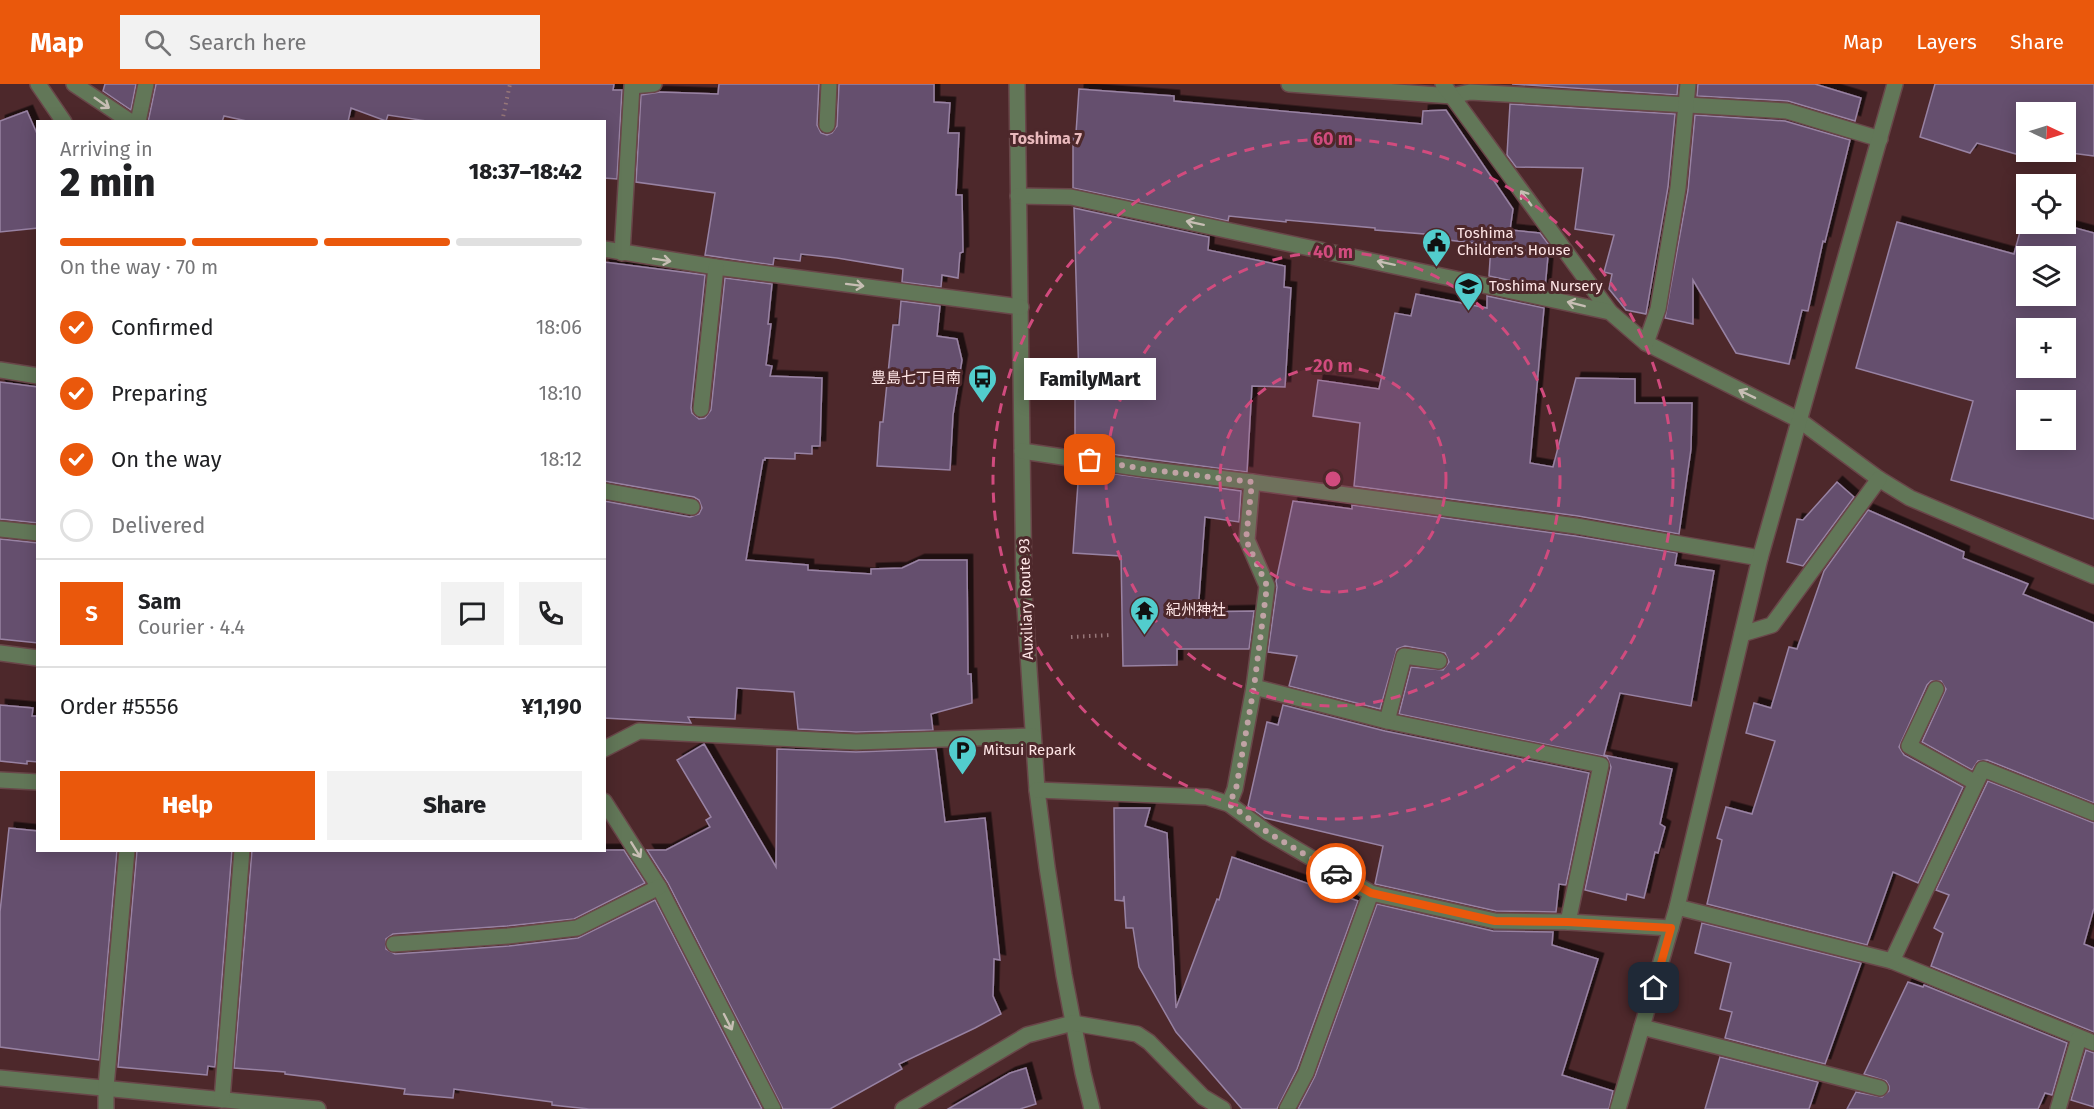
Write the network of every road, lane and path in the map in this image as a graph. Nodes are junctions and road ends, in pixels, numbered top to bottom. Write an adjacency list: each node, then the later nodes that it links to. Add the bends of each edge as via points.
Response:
1 (74, 84): 14 (street, one-way to 14)
2 (146, 84): 15 (street)
3 (510, 84): 16 (path)
4 (654, 84): 21 (street, via 632,86)
5 (828, 84): 17 (street)
6 (1017, 84): 19 (street, Auxiliary Route 93)
7 (1289, 84): 11 (street)
8 (1688, 84): 12 (street)
9 (1894, 84): 18 (street)
10 (44, 86): 13 (street)
11 (1447, 90): 12 (street); 24 (street, one-way to 11)
12 (1687, 105): 18 (street, via 1786,111); 25 (street, via 1658,309)
13 (63, 120)
14 (128, 120)
15 (138, 120)
16 (502, 120)
17 (827, 125)
18 (1880, 139): 29 (street)
19 (1018, 196): 23 (street, Auxiliary Route 93); 24 (street, one-way to 19, via 1071,197)
20 (606, 249): 21 (street)
21 (622, 253): 22 (street, one-way to 22)
22 (716, 267): 23 (street, one-way to 23); 28 (street)
23 (1021, 307): 30 (street, Auxiliary Route 93)
24 (1610, 312): 25 (street)
25 (1646, 343): 29 (street, one-way to 25)
26 (0, 370): 27 (street)
27 (36, 376)
28 (701, 409)
29 (1799, 420): 31 (street); 37 (street)
30 (1022, 451): 32 (street); 48 (street, Auxiliary Route 93, via 1024,592)
31 (1879, 479): 38 (street, via 1910,498); 39 (street, via 1772,625)
32 (1252, 482): 37 (street, via 1576,526); 45 (street, via 1246,540 1267,586)
33 (606, 491): 34 (street)
34 (692, 507)
35 (0, 530): 36 (street)
36 (36, 533)
37 (1760, 558): 39 (street)
38 (2093, 573)
39 (1742, 634): 61 (street)
40 (1111, 635): 41 (path)
41 (1071, 637)
42 (0, 653): 43 (street)
43 (36, 658)
44 (1439, 661): 47 (street, via 1404,656)
45 (1254, 687): 47 (street); 55 (street, via 1236,789)
46 (1936, 689): 52 (street, via 1909,746)
47 (1387, 721): 62 (street, via 1601,765)
48 (1033, 736): 49 (street, via 856,742 639,730); 53 (street, Auxiliary Route 93)
49 (606, 748)
50 (0, 780): 51 (street)
51 (36, 782)
52 (1976, 783): 56 (street, via 1983,768); 65 (street)
53 (1037, 790): 55 (street, via 1207,797); 66 (street, Auxiliary Route 93)
54 (606, 804): 59 (street, one-way to 59)
55 (1229, 804): 60 (street, via 1267,832)
56 (2094, 813)
57 (127, 852): 71 (street)
58 (242, 852): 73 (street)
59 (659, 887): 64 (street, via 577,928); 76 (street, one-way to 76)
60 (1371, 893): 62 (street, via 1495,921); 80 (street, via 1306,1072)
61 (1677, 907): 63 (street); 65 (street)
62 (1568, 922): 63 (street)
63 (1671, 928): 67 (street)
64 (394, 944)
65 (1892, 962): 68 (street)
66 (1073, 1023): 77 (street, via 1027,1035); 78 (street, Auxiliary Route 93); 79 (street, via 1137,1034 1203,1097)
67 (1642, 1027): 72 (street); 81 (street)
68 (2079, 1038): 69 (street); 82 (street)
69 (2094, 1043)
70 (0, 1078): 71 (street)
71 (106, 1087): 73 (street); 74 (street)
72 (1880, 1088)
73 (222, 1100): 75 (street)
74 (106, 1109)
75 (318, 1109)
76 (773, 1109)
77 (903, 1109)
78 (1092, 1109)
79 (1223, 1109)
80 (1287, 1109)
81 (1618, 1109)
82 (2058, 1109)

